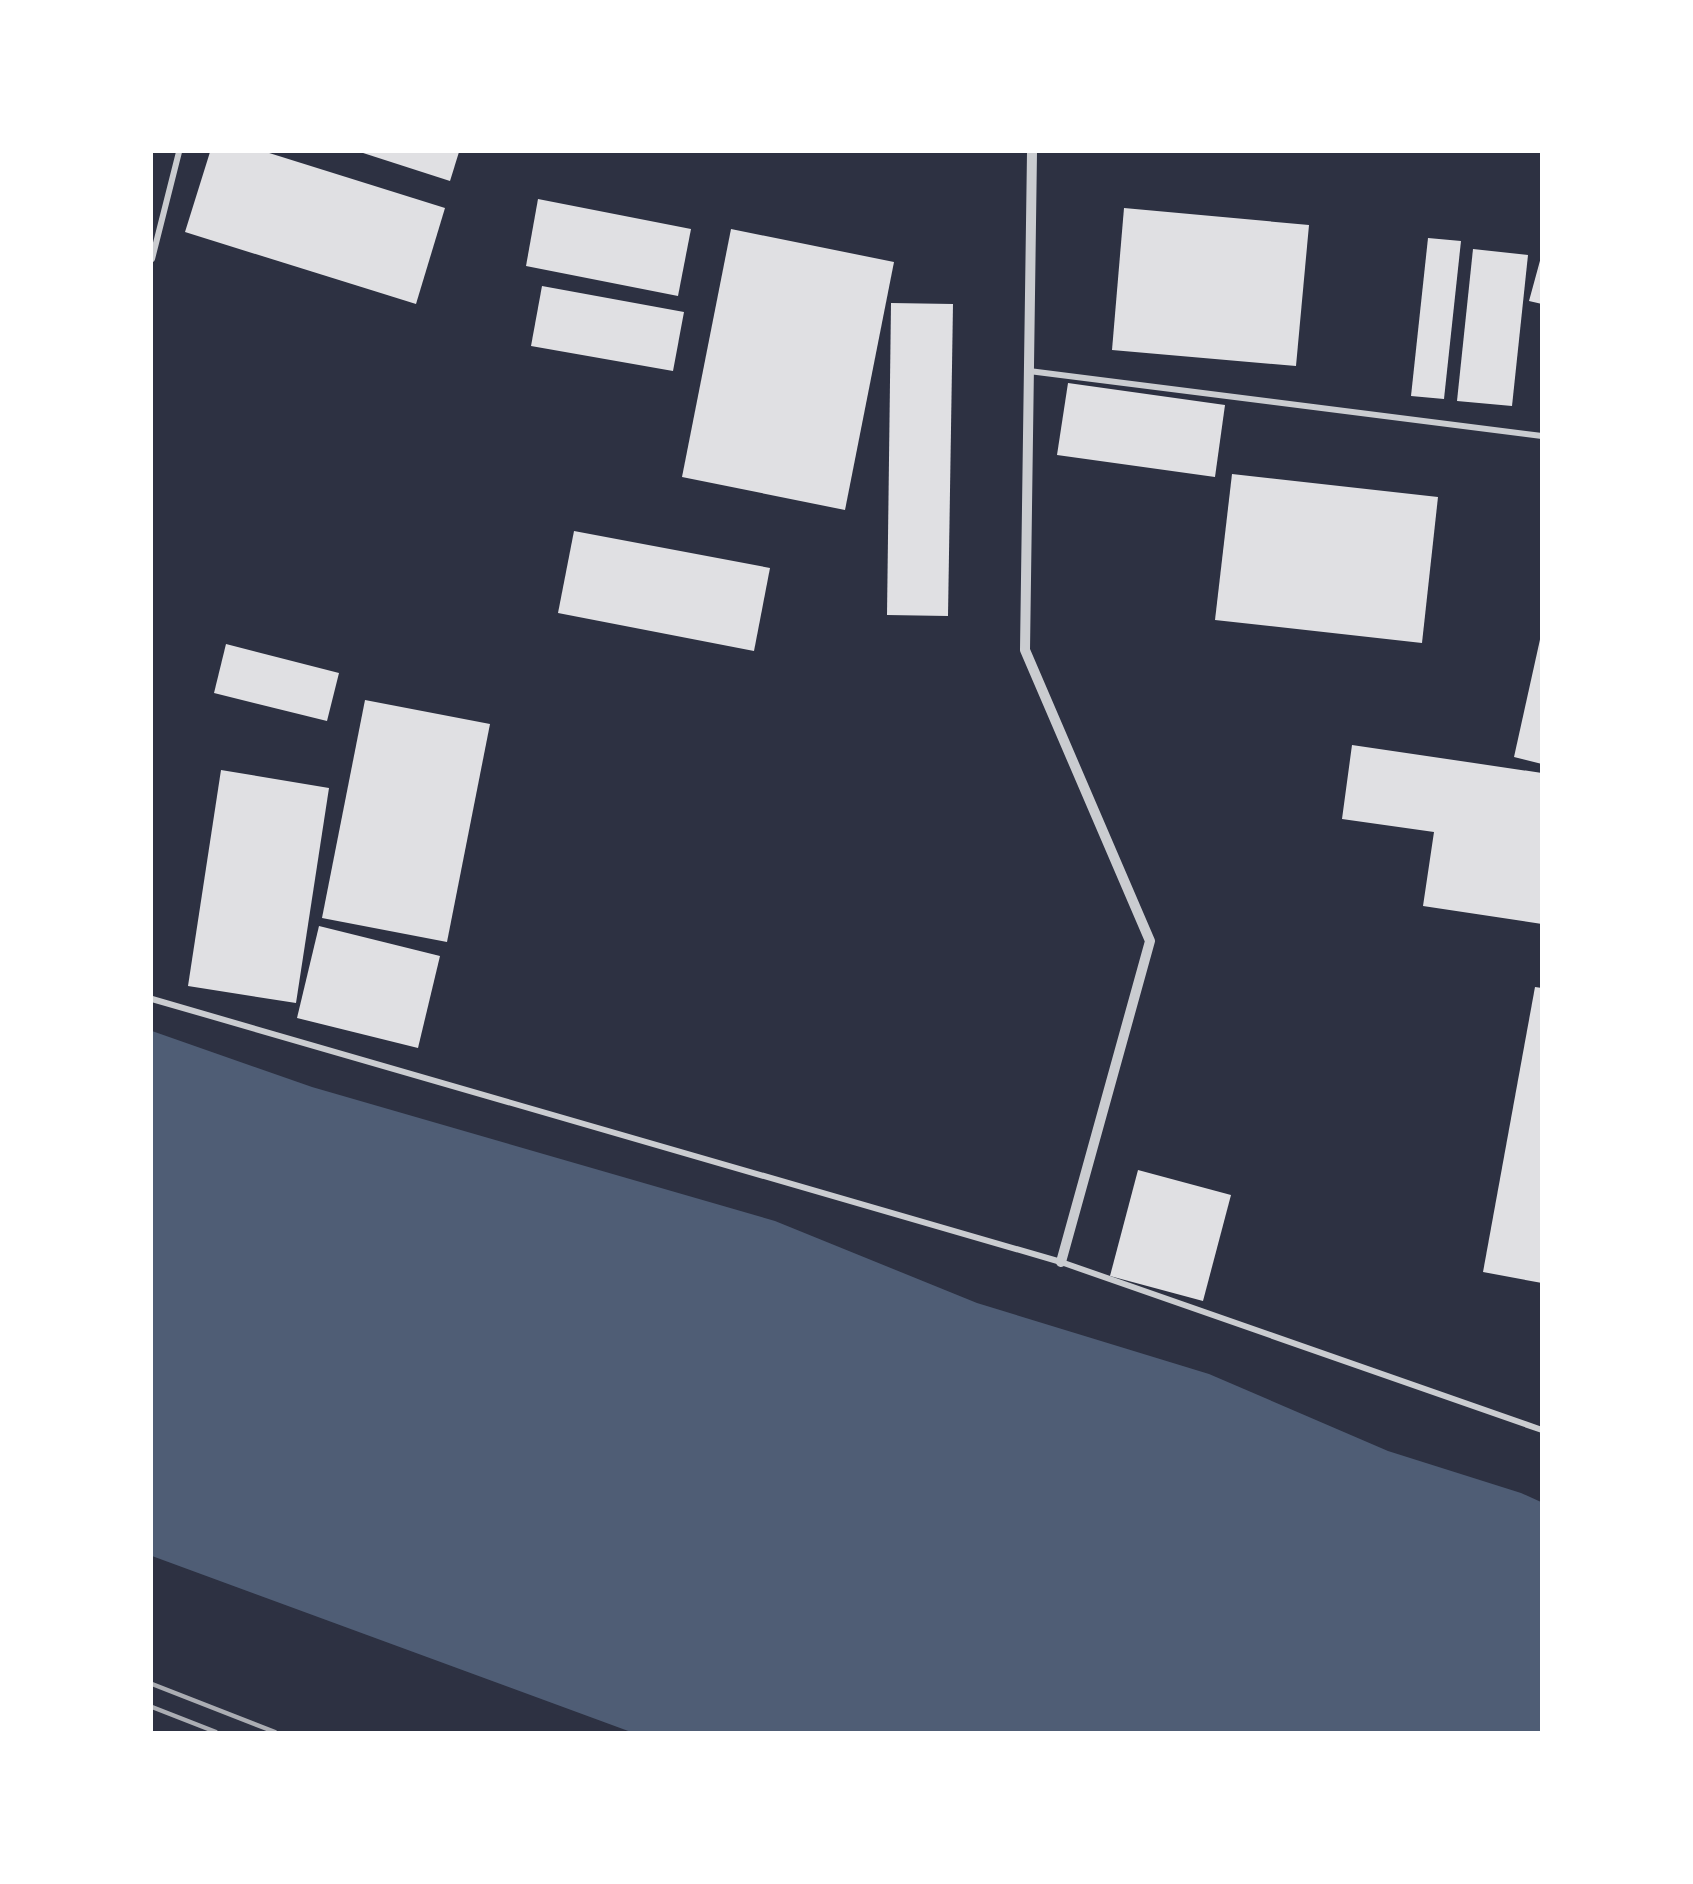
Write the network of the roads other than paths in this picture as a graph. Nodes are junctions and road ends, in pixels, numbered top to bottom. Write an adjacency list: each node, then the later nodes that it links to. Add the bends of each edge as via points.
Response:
1 (179, 152): 3 (street)
2 (1032, 152): 4 (street)
3 (152, 259)
4 (1029, 370): 5 (street); 7 (street, via 1025,650 1150,941)
5 (1542, 436)
6 (152, 999): 7 (street)
7 (1061, 1262): 8 (street)
8 (1542, 1430)

